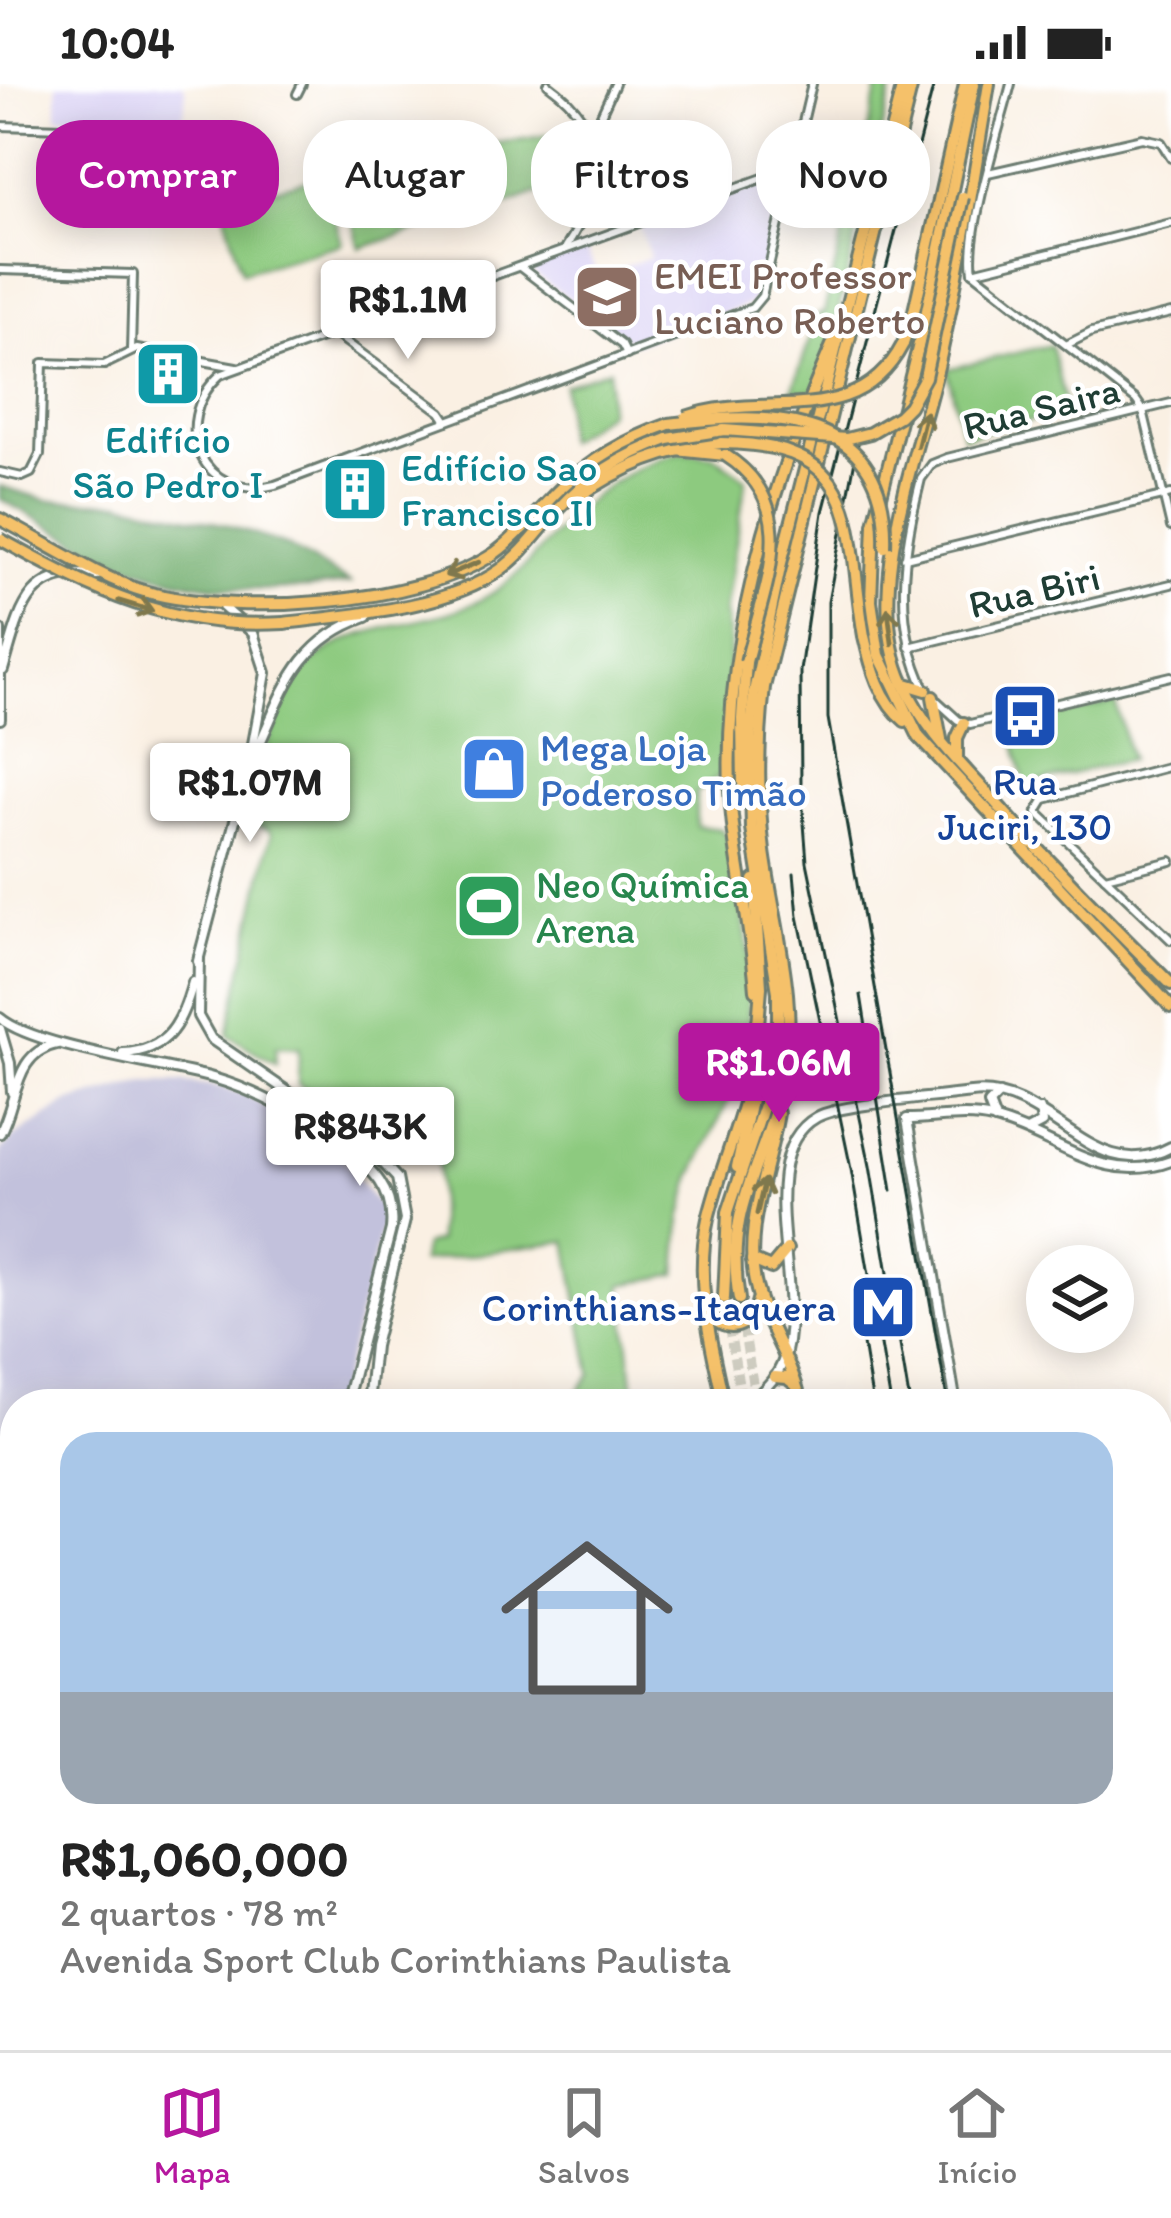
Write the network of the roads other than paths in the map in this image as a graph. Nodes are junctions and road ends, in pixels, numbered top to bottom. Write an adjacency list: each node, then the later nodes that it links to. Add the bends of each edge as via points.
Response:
1 (302, 84): 10 (street)
2 (548, 84): 12 (street)
3 (615, 84): 11 (street)
4 (812, 84): 15 (street)
5 (903, 84): 30 (main road)
6 (912, 84): 80 (main road, via 764,687 760,812 786,988)
7 (970, 84): 39 (main road, bridge, via 910,329 884,374 842,399 728,407); 61 (main road, via 871,550 879,655)
8 (989, 84): 18 (main road)
9 (1011, 84): 20 (street)
10 (297, 94)
11 (601, 117): 13 (street); 14 (street)
12 (583, 120)
13 (595, 120)
14 (601, 120)
15 (804, 120)
16 (0, 126): 17 (street)
17 (36, 127)
18 (980, 138): 40 (main road, bridge, via 925,376 899,416 846,439 724,430); 50 (main road, one-way to 18)
19 (1171, 158): 20 (street, via 1161,142 1142,138)
20 (988, 173): 28 (street)
21 (756, 179): 25 (street)
22 (1171, 223): 28 (street)
23 (576, 228): 25 (street)
24 (778, 228): 34 (street, via 752,308)
25 (565, 248): 26 (street)
26 (519, 265): 31 (street); 34 (street)
27 (0, 270): 33 (street, via 133,274)
28 (973, 272): 32 (street)
29 (1171, 313): 32 (street)
30 (840, 328): 66 (main road, via 763,642 750,742); 75 (main road, via 785,459 733,682 732,809)
31 (334, 332): 35 (street); 38 (street)
32 (1068, 344): 37 (street)
33 (131, 351): 35 (street); 42 (street, via 104,365 43,363 40,455 22,477)
34 (627, 355): 38 (street)
35 (238, 367): 38 (street, via 209,386 193,430 207,466 242,487 275,485)
36 (1171, 403): 37 (street, Rua Saira)
37 (1143, 410): 43 (street); 47 (street, Rua Saira, via 926,469)
38 (447, 422)
39 (669, 424): 50 (main road, bridge, via 789,421 851,447 879,486); 51 (main road, one-way to 51, via 594,460 501,548 453,574 314,602)
40 (672, 445): 41 (main road); 52 (main road, via 591,478 493,575 452,594)
41 (723, 449): 61 (main road, bridge, via 786,451 833,484 850,520 864,636 879,685); 66 (main road, bridge, via 755,478 772,513 746,662 741,757)
42 (0, 472)
43 (1167, 495): 45 (street); 47 (street)
44 (0, 519): 48 (main road)
45 (1171, 526)
46 (0, 539): 52 (main road, one-way to 52, bridge, via 104,595 181,617 263,624)
47 (904, 558): 54 (street)
48 (119, 581): 51 (main road); 55 (street, via 85,573 47,580 21,611)
49 (1171, 584): 54 (street, Rua Biri)
50 (889, 585): 57 (main road, one-way to 50)
51 (212, 602): 65 (street, via 259,642 266,673)
52 (359, 615): 65 (street, via 302,659)
53 (0, 630): 55 (street)
54 (909, 647): 58 (street)
55 (3, 670): 59 (street)
56 (1171, 676): 60 (street)
57 (903, 682): 58 (main road); 62 (main road)
58 (930, 694): 60 (street); 62 (main road)
59 (0, 719)
60 (964, 723): 63 (main road)
61 (912, 728): 73 (main road)
62 (941, 742): 63 (main road)
63 (957, 759): 72 (main road)
64 (1171, 766): 69 (street, via 1045,799 1037,812)
65 (248, 771): 71 (street)
66 (752, 829): 67 (main road)
67 (755, 859): 75 (main road); 89 (main road, via 778,1030 770,1087)
68 (1171, 861): 69 (street)
69 (1105, 877): 70 (street)
70 (1171, 940)
71 (199, 957): 78 (street, via 171,1035 143,1052); 100 (street, via 198,1016 211,1039 368,1146 397,1178 405,1220)
72 (1171, 984)
73 (1171, 1006)
74 (0, 1018): 77 (street)
75 (758, 1025): 79 (main road)
76 (0, 1029): 82 (street)
77 (64, 1043): 78 (street); 82 (street, via 23,1066)
78 (110, 1053): 99 (street, via 252,1091 381,1180 391,1229)
79 (752, 1076): 89 (main road); 95 (main road, via 708,1222)
80 (783, 1080): 91 (main road, one-way to 80); 94 (main road, via 738,1213)
81 (1000, 1093): 83 (street); 84 (street, via 989,1104); 90 (street, via 814,1119 785,1160)
82 (11, 1106): 86 (street)
83 (1040, 1108): 85 (street, via 1040,1127); 87 (street, via 1108,1155 1144,1157)
84 (995, 1120): 85 (street); 103 (street, via 907,1119)
85 (1025, 1131): 88 (street, via 1096,1164 1147,1169)
86 (0, 1133)
87 (1171, 1147)
88 (1171, 1161)
89 (732, 1197): 93 (main road)
90 (787, 1250): 91 (main road, via 771,1268); 96 (street, via 792,1309)
91 (752, 1260): 92 (main road)
92 (757, 1293): 95 (main road, via 754,1315 740,1327 721,1325); 96 (main road)
93 (724, 1298)
94 (739, 1299)
95 (706, 1311): 101 (main road)
96 (785, 1355): 97 (street); 98 (main road)
97 (775, 1377): 98 (main road); 102 (street)
98 (798, 1387)
99 (350, 1389)
100 (370, 1389)
101 (721, 1389)
102 (763, 1389)
103 (953, 1389)

